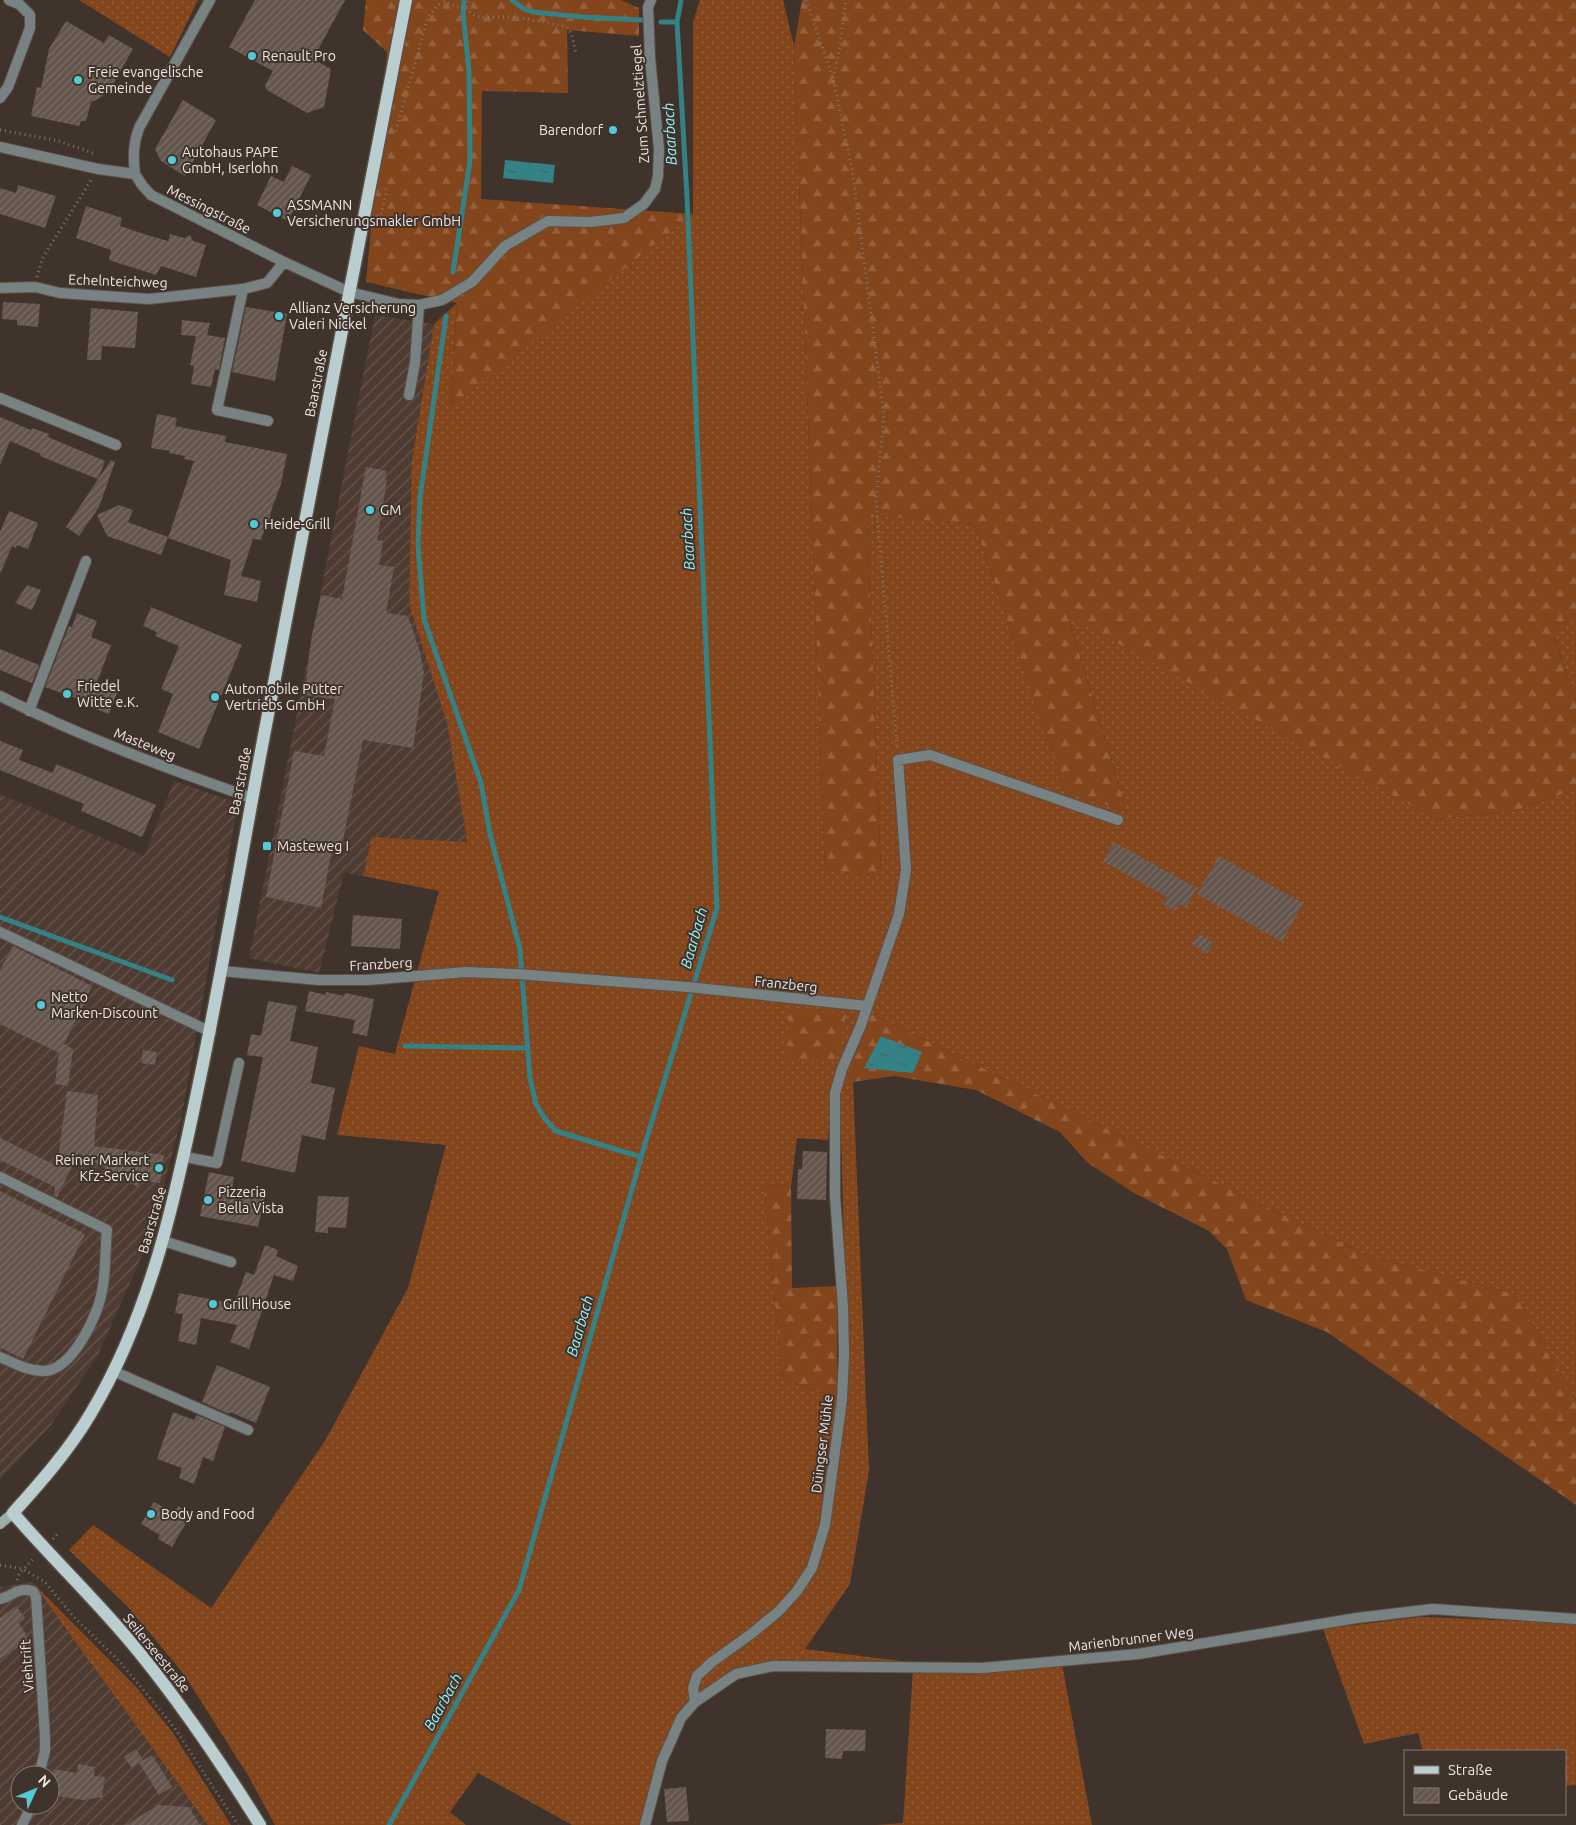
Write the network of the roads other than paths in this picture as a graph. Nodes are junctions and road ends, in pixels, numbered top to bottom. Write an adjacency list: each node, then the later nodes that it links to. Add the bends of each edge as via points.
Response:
1 (4, 0): 6 (street)
2 (9, 0): 7 (street, via 19,4 30,15 30,28 8,87)
3 (210, 0): 9 (street, via 133,142)
4 (406, 0): 13 (main road, Baarstraße)
5 (651, 0): 14 (street, Zum Schmelztiegel, via 648,7 650,58 659,157 655,189 644,204 624,218 590,222 548,221 505,246 472,282 442,300)
6 (0, 3)
7 (0, 98)
8 (0, 147): 9 (street)
9 (136, 174): 10 (street, Messingstraße, via 151,195)
10 (284, 262): 12 (street, Echelnteichweg, via 267,283); 13 (street, Messingstraße)
11 (0, 288): 12 (street, Echelnteichweg, via 34,287 60,293 149,299)
12 (243, 289): 17 (street, via 217,410)
13 (349, 292): 14 (street, Zum Schmelztiegel, via 399,304); 22 (main road, Baarstraße)
14 (418, 305): 15 (street)
15 (409, 395)
16 (0, 398): 18 (street)
17 (268, 421)
18 (116, 445)
19 (86, 561): 21 (street)
20 (0, 696): 21 (street, Masteweg)
21 (29, 710): 22 (street, Masteweg, via 145,760)
22 (252, 798): 25 (main road, Baarstraße)
23 (1118, 820): 26 (street, via 930,755 898,760 906,870 899,914)
24 (0, 932): 27 (street)
25 (222, 971): 26 (street, Franzberg, via 319,980 367,980 466,972 517,974); 27 (main road, Baarstraße)
26 (867, 1006): 40 (street, Düingser Mühle, via 835,1093 835,1196 844,1355 842,1400 825,1525 812,1568 797,1591 779,1611 697,1676 693,1688)
27 (211, 1032): 29 (main road, Baarstraße)
28 (239, 1063): 29 (street, via 217,1163)
29 (184, 1158): 31 (main road, Baarstraße)
30 (0, 1177): 33 (street, via 107,1230 102,1292 86,1335 63,1364 46,1371 30,1370)
31 (163, 1241): 32 (street); 34 (main road, Baarstraße, via 144,1298)
32 (231, 1262)
33 (0, 1357)
34 (113, 1371): 35 (street); 36 (main road, Baarstraße, via 92,1412 36,1488)
35 (248, 1430)
36 (13, 1513): 37 (main road, Baarstraße); 42 (main road, Seilerseestraße, via 128,1639 174,1697)
37 (0, 1524)
38 (0, 1599): 41 (street, Viehtrift, via 24,1589 32,1591 36,1597 45,1737)
39 (1576, 1619): 40 (street, Marienbrunner Weg, via 1432,1609 1128,1655 982,1668 773,1666 736,1674)
40 (696, 1702): 43 (street, via 681,1718 662,1762)
41 (42, 1765)
42 (260, 1825)
43 (645, 1825)

